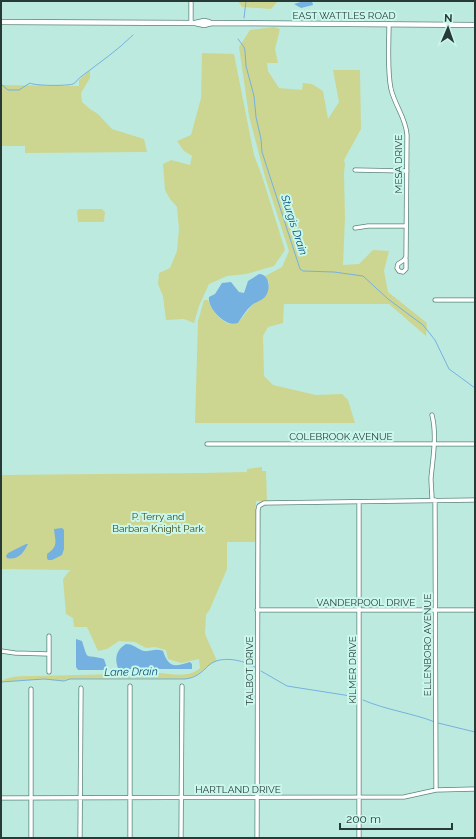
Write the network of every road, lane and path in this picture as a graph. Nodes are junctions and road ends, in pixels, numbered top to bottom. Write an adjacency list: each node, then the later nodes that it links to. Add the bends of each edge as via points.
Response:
1 (191, 1): 3 (street)
2 (1, 22): 3 (main road)
3 (193, 23): 4 (main road, EAST WATTLES ROAD)
4 (389, 24): 5 (main road, EAST WATTLES ROAD); 7 (street, MESA DRIVE, via 390,81 406,128)
5 (475, 25)
6 (355, 170): 7 (street)
7 (407, 171): 8 (street, MESA DRIVE)
8 (406, 226): 9 (street); 10 (street, MESA DRIVE)
9 (355, 228)
10 (406, 259)
11 (435, 300): 12 (street)
12 (475, 300)
13 (432, 415): 15 (street, ELLENBORO AVENUE)
14 (207, 444): 15 (street, COLEBROOK AVENUE)
15 (434, 444): 16 (street, COLEBROOK AVENUE); 17 (street, ELLENBORO AVENUE, via 431,479)
16 (475, 444)
17 (433, 500): 18 (street); 19 (street); 22 (street, ELLENBORO AVENUE)
18 (475, 500)
19 (359, 502): 20 (street, KILMER DRIVE); 21 (street, TALBOT DRIVE, via 260,504)
20 (359, 609): 21 (street, VANDERPOOL DRIVE); 22 (street, VANDERPOOL DRIVE); 39 (street, KILMER DRIVE)
21 (257, 610): 38 (street, TALBOT DRIVE)
22 (435, 610): 23 (street, VANDERPOOL DRIVE); 33 (street, ELLENBORO AVENUE)
23 (475, 610)
24 (49, 636): 26 (street)
25 (1, 651): 26 (street)
26 (49, 654): 27 (street)
27 (49, 672)
28 (130, 686): 36 (street)
29 (182, 686): 37 (street)
30 (82, 688): 35 (street)
31 (31, 689): 34 (street)
32 (475, 789): 33 (street, HARTLAND DRIVE)
33 (436, 790): 39 (street, HARTLAND DRIVE, via 409,797)
34 (31, 797): 35 (street, HARTLAND DRIVE); 40 (street, HARTLAND DRIVE); 41 (street)
35 (80, 797): 36 (street, HARTLAND DRIVE); 42 (street)
36 (130, 797): 37 (street, HARTLAND DRIVE); 43 (street)
37 (180, 797): 38 (street, HARTLAND DRIVE); 44 (street)
38 (257, 797): 39 (street, HARTLAND DRIVE); 45 (street, TALBOT DRIVE)
39 (360, 797): 46 (street, KILMER DRIVE)
40 (1, 798)
41 (30, 838)
42 (80, 838)
43 (130, 838)
44 (181, 838)
45 (257, 838)
46 (360, 838)

